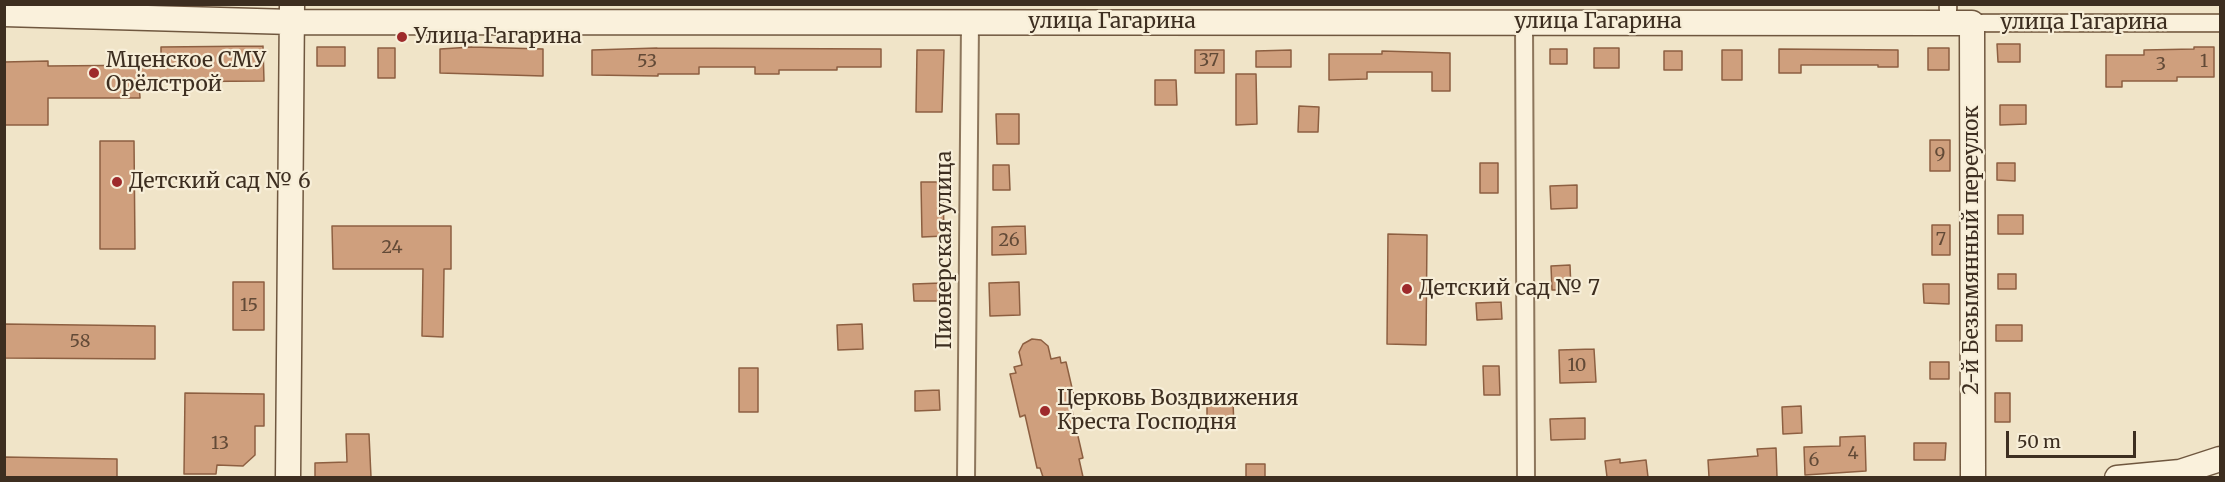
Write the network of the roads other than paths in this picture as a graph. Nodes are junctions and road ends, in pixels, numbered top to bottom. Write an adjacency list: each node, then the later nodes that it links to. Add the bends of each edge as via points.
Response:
1 (292, 13): 2 (main road, улица Гагарина); 4 (main road, улица Гагарина); 9 (main road)
2 (4, 14)
3 (1948, 14): 5 (main road, улица Гагарина); 6 (main road, улица Гагарина)
4 (970, 22): 5 (main road, улица Гагарина); 10 (street, Пионерская улица)
5 (1524, 22): 11 (street)
6 (1972, 23): 7 (street, улица Гагарина); 12 (main road, 2-й Безымянный переулок)
7 (2220, 23)
8 (2220, 459): 13 (main road, via 2180,472)
9 (288, 477)
10 (966, 477)
11 (1526, 477)
12 (1973, 477)
13 (2117, 477)

